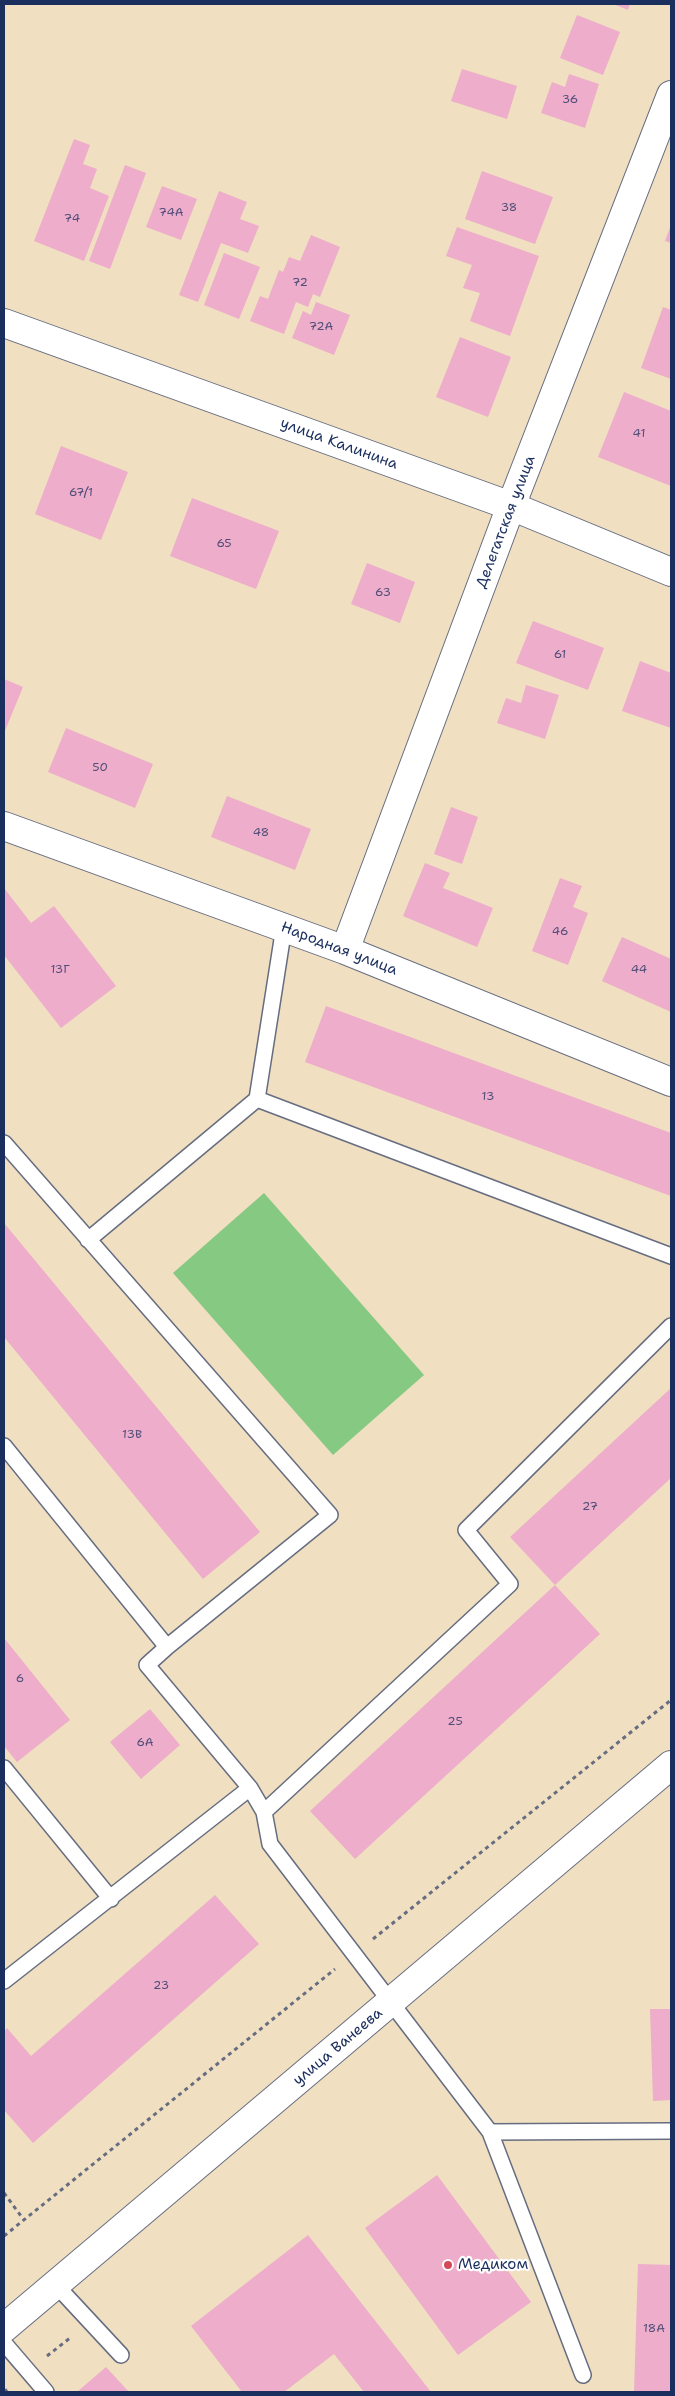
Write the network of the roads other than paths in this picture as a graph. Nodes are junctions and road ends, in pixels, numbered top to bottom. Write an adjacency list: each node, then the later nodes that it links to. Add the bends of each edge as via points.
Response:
1 (671, 95): 3 (street, Делегатская улица)
2 (4, 323): 3 (street, улица Калинина)
3 (511, 506): 4 (street, улица Калинина); 7 (street, Делегатская улица)
4 (671, 572)
5 (4, 826): 6 (street, Народная улица)
6 (284, 927): 7 (street, Народная улица); 9 (lane)
7 (345, 950): 8 (street, Народная улица)
8 (671, 1082)
9 (257, 1098): 11 (lane); 12 (lane)
10 (4, 1143): 11 (lane)
11 (88, 1240): 15 (lane, via 330,1515)
12 (671, 1256)
13 (671, 1326): 19 (lane, via 466,1530 510,1584)
14 (4, 1446): 15 (lane)
15 (167, 1647): 18 (lane, via 147,1665)
16 (671, 1765): 22 (street, улица Ванеева)
17 (4, 1768): 20 (lane)
18 (250, 1788): 19 (lane); 20 (lane)
19 (264, 1812): 22 (lane, via 270,1844)
20 (111, 1899): 21 (lane)
21 (4, 1981)
22 (390, 2003): 24 (lane); 25 (street, улица Ванеева)
23 (671, 2131): 24 (lane)
24 (490, 2132): 29 (lane)
25 (55, 2284): 26 (street, улица Ванеева); 28 (lane)
26 (4, 2328)
27 (4, 2343): 30 (lane)
28 (121, 2355)
29 (583, 2375)
30 (46, 2392)

